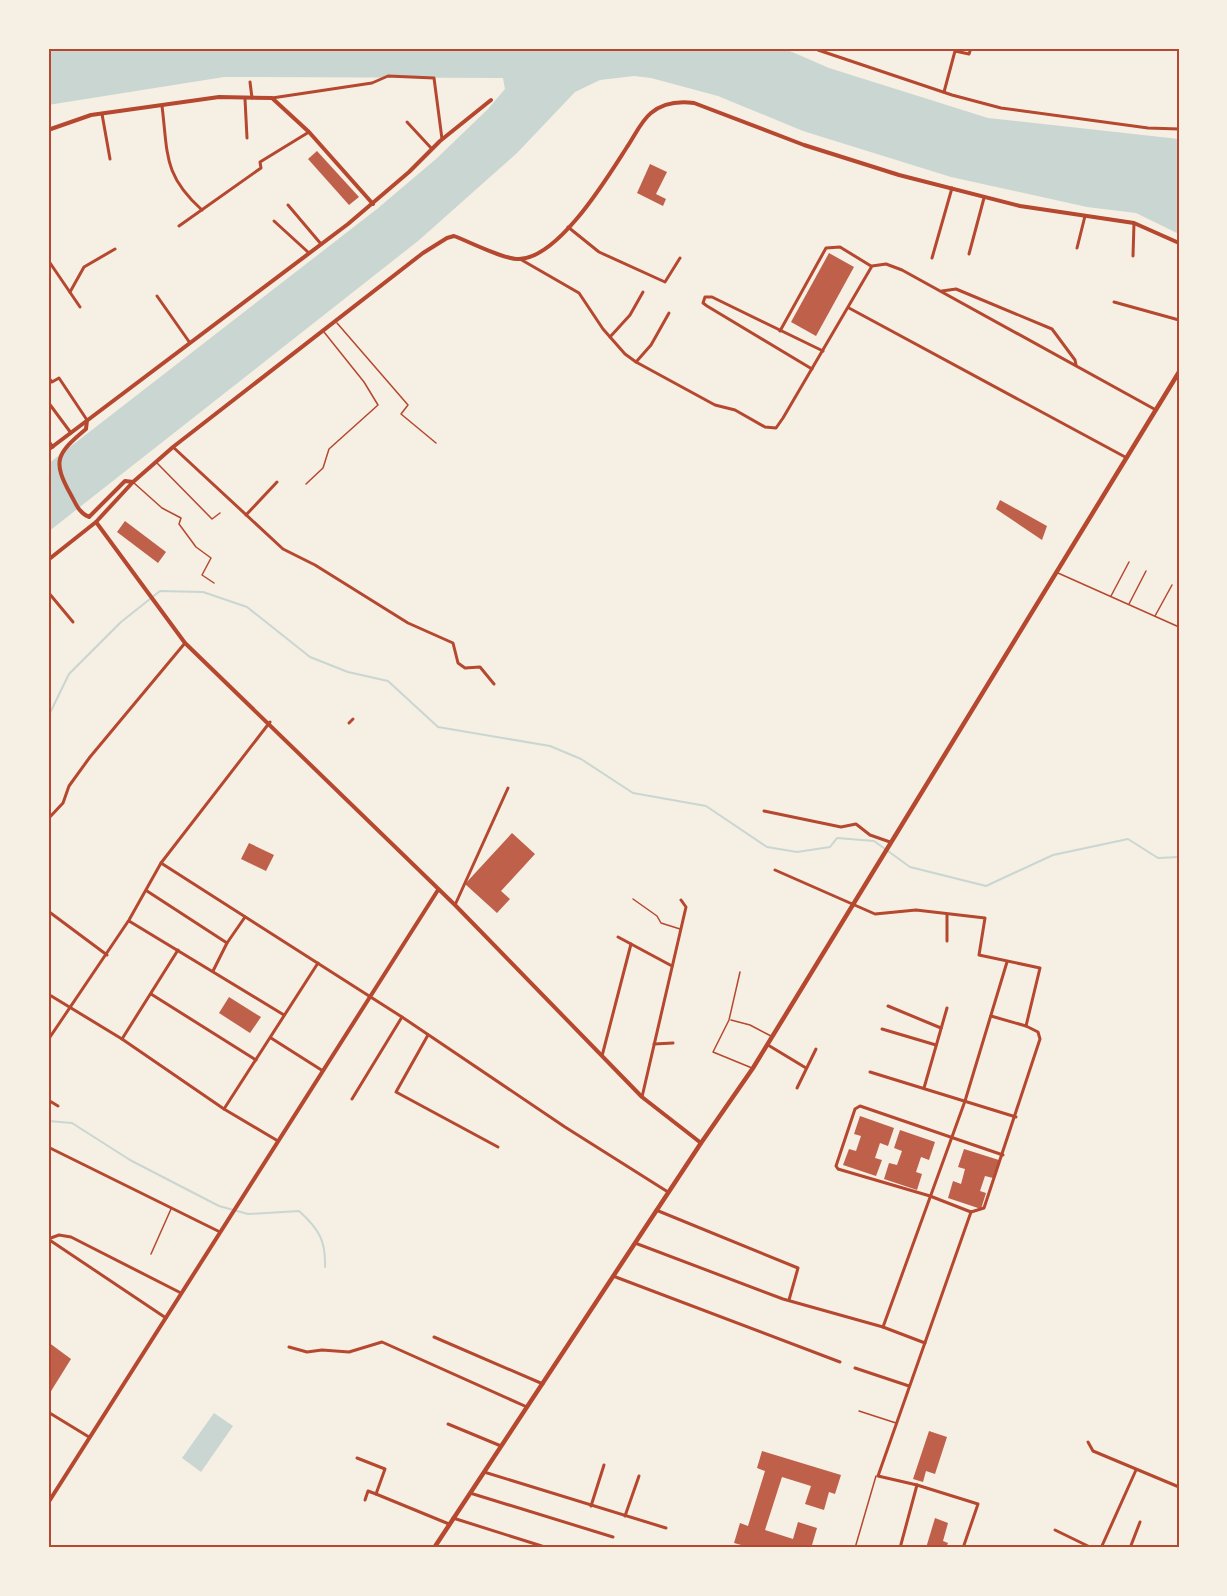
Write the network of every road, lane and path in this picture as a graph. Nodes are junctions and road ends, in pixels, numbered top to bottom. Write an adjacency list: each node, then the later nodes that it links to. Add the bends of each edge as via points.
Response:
1 (818, 48): 4 (street)
2 (971, 48): 4 (street, via 969,54 955,51)
3 (250, 82): 5 (street)
4 (944, 93): 13 (street, via 1001,108)
5 (252, 98): 6 (street); 7 (street)
6 (272, 98): 14 (street); 16 (street, via 372,83 388,76 434,78)
7 (245, 99): 9 (street, via 219,97); 15 (street)
8 (491, 100): 16 (street)
9 (162, 106): 10 (street); 23 (street, via 167,161 184,195)
10 (102, 114): 12 (street); 18 (street)
11 (407, 122): 17 (street)
12 (48, 129)
13 (1179, 129)
14 (309, 132): 21 (street); 23 (street, via 260,162 261,168)
15 (247, 138)
16 (442, 139): 17 (street)
17 (432, 149): 21 (street)
18 (110, 159)
19 (952, 188): 20 (street); 28 (street, via 899,175 694,103 676,101 651,113); 37 (street)
20 (984, 198): 24 (street); 34 (street)
21 (373, 204): 30 (street)
22 (288, 206): 30 (street)
23 (202, 210): 27 (street)
24 (1086, 214): 26 (street); 31 (street)
25 (274, 220): 33 (street)
26 (1134, 223): 29 (street); 35 (street)
27 (179, 226)
28 (568, 227): 36 (street, via 599,252 666,282); 38 (street, via 536,256)
29 (1179, 243)
30 (321, 244): 33 (street)
31 (1077, 248)
32 (115, 249): 42 (street, via 84,267)
33 (309, 253): 54 (street)
34 (969, 254)
35 (1134, 256)
36 (680, 258)
37 (932, 258)
38 (520, 259): 50 (street, via 508,258 454,236 447,238); 53 (street, via 579,293)
39 (48, 260): 42 (street)
40 (872, 266): 41 (street, via 890,265); 47 (street); 52 (street, via 840,247 826,248)
41 (942, 291): 57 (street); 57 (street, via 956,289 1045,325 1064,344)
42 (70, 292): 46 (street)
43 (643, 292): 53 (street, via 630,315)
44 (158, 296): 54 (street)
45 (1114, 302): 49 (street)
46 (80, 307)
47 (849, 308): 55 (street); 70 (street)
48 (669, 313): 56 (street)
49 (1179, 320)
50 (337, 322): 51 (street); 66 (lane, via 408,405 401,414)
51 (323, 331): 68 (street); 74 (lane, via 378,405 329,449 323,468)
52 (780, 331): 55 (street); 58 (street, via 712,297 703,301)
53 (610, 337): 56 (street)
54 (190, 343): 63 (street)
55 (823, 351): 58 (street)
56 (636, 362): 58 (street, via 715,405 776,428)
57 (1076, 365): 62 (street)
58 (812, 369)
59 (1179, 372): 62 (main road)
60 (48, 376): 63 (street, via 52,382 59,378)
61 (48, 402): 64 (street)
62 (1156, 410): 70 (main road)
63 (87, 420): 64 (street); 72 (street, via 86,429 66,447 59,466 83,514 91,516 125,481)
64 (71, 433): 67 (street)
65 (48, 441): 67 (street)
66 (436, 443)
67 (53, 447): 69 (street)
68 (173, 447): 71 (street); 76 (street)
69 (48, 450)
70 (1127, 458): 81 (main road)
71 (156, 462): 72 (street); 75 (lane, via 212,519)
72 (133, 482): 77 (street); 82 (lane, via 162,508 181,518 179,524 196,547 211,558 202,575)
73 (277, 482): 76 (street)
74 (306, 484)
75 (220, 513)
76 (246, 515): 92 (street, via 283,549 315,564 408,623 453,643 458,663 465,668 480,667)
77 (96, 522): 78 (street); 91 (street)
78 (48, 560)
79 (1129, 562): 85 (lane)
80 (1146, 571): 86 (lane)
81 (1057, 572): 85 (lane); 99 (main road)
82 (214, 584)
83 (1172, 585): 87 (lane)
84 (48, 592): 89 (street)
85 (1111, 597): 86 (lane)
86 (1129, 604): 87 (lane)
87 (1155, 616): 90 (lane)
88 (1179, 620): 90 (lane)
89 (73, 621)
90 (1178, 626)
91 (185, 643): 94 (street); 98 (street, via 90,757 69,786 63,803)
92 (494, 684)
93 (353, 719): 95 (street)
94 (270, 722): 100 (street); 102 (street)
95 (349, 723)
96 (508, 788): 106 (street)
97 (764, 811): 99 (street, via 841,827 856,824)
98 (48, 819)
99 (891, 844): 107 (main road)
100 (161, 863): 103 (street); 110 (street)
101 (775, 870): 107 (street)
102 (438, 890): 106 (street); 126 (street)
103 (147, 891): 111 (street); 115 (street)
104 (633, 899): 112 (lane, via 661,923)
105 (681, 900): 112 (street, via 686,907)
106 (455, 905): 147 (street)
107 (854, 907): 109 (street, via 875,914 916,910); 138 (main road)
108 (48, 911): 118 (street)
109 (947, 915): 114 (street); 119 (street, via 985,918 980,955)
110 (245, 917): 115 (street); 120 (street)
111 (129, 920): 117 (street); 118 (street)
112 (681, 930): 121 (street)
113 (618, 937): 116 (street)
114 (947, 941)
115 (227, 943): 122 (street)
116 (631, 944): 121 (street); 147 (street)
117 (178, 950): 122 (street); 125 (street)
118 (106, 955): 128 (street)
119 (1007, 962): 131 (street); 134 (street, via 1040,968)
120 (318, 963): 126 (street); 130 (street)
121 (672, 966): 143 (street)
122 (213, 971): 130 (street)
123 (740, 972): 133 (lane)
124 (48, 994): 128 (street)
125 (152, 994): 140 (street); 148 (street)
126 (370, 996): 132 (street); 151 (street)
127 (888, 1006): 135 (street)
128 (71, 1008): 140 (street); 141 (street)
129 (947, 1008): 135 (street)
130 (284, 1015): 139 (street)
131 (991, 1016): 134 (street); 158 (street)
132 (402, 1017): 137 (street); 156 (street)
133 (729, 1020): 138 (lane, via 750,1025); 149 (lane, via 713,1052)
134 (1026, 1026): 161 (street, via 1038,1032 1040,1039)
135 (941, 1028): 145 (street)
136 (882, 1029): 145 (street)
137 (428, 1035): 165 (street, via 396,1092); 168 (street)
138 (772, 1037): 144 (main road)
139 (271, 1038): 148 (street); 151 (street)
140 (122, 1039): 160 (street)
141 (48, 1040)
142 (673, 1043): 143 (street)
143 (654, 1044): 155 (street)
144 (766, 1044): 149 (main road); 150 (street)
145 (936, 1045): 154 (street)
146 (816, 1049): 150 (street)
147 (602, 1057): 155 (street)
148 (256, 1060): 160 (street)
149 (753, 1068): 164 (main road)
150 (806, 1068): 153 (street)
151 (323, 1071): 163 (street)
152 (870, 1072): 154 (street)
153 (797, 1088)
154 (924, 1088): 158 (street)
155 (642, 1097): 164 (street)
156 (352, 1099)
157 (48, 1100): 159 (street)
158 (965, 1101): 161 (street); 162 (street)
159 (58, 1106)
160 (224, 1109): 163 (street)
161 (1016, 1117): 167 (street)
162 (952, 1137): 167 (street); 169 (street); 169 (street, via 860,1106 855,1109 838,1169)
163 (278, 1141): 173 (street)
164 (700, 1143): 168 (main road)
165 (498, 1146)
166 (48, 1147): 170 (street)
167 (1003, 1155): 172 (street, via 984,1208)
168 (668, 1191): 171 (main road)
169 (930, 1196): 172 (street); 181 (street)
170 (172, 1208): 173 (street); 176 (lane)
171 (656, 1210): 175 (main road); 179 (street, via 798,1268)
172 (970, 1212): 183 (street)
173 (220, 1232): 178 (street)
174 (48, 1239): 178 (street, via 59,1235 71,1237); 180 (street)
175 (635, 1243): 177 (main road); 179 (street)
176 (151, 1254)
177 (613, 1276): 185 (street); 187 (main road)
178 (182, 1293): 180 (street)
179 (789, 1300): 181 (street)
180 (166, 1318): 194 (street)
181 (883, 1327): 183 (street)
182 (434, 1336): 187 (street)
183 (925, 1343): 188 (street)
184 (289, 1347): 189 (street, via 306,1352 349,1352 382,1342)
185 (840, 1362)
186 (855, 1368): 188 (street)
187 (543, 1384): 189 (main road)
188 (909, 1386): 192 (street)
189 (527, 1407): 196 (main road)
190 (860, 1411): 192 (lane)
191 (48, 1412): 194 (street)
192 (896, 1423): 202 (street)
193 (448, 1424): 196 (street)
194 (88, 1437): 208 (street)
195 (1088, 1442): 199 (street, via 1093,1450)
196 (501, 1446): 200 (main road)
197 (357, 1458): 206 (street, via 385,1469)
198 (604, 1465): 209 (street)
199 (1136, 1470): 204 (street); 223 (street)
200 (484, 1472): 205 (main road); 209 (street)
201 (639, 1476): 210 (street)
202 (878, 1476): 203 (street); 219 (lane, via 874,1475)
203 (917, 1485): 220 (street); 221 (street, via 978,1504)
204 (1179, 1486)
205 (471, 1493): 211 (main road); 216 (street)
206 (376, 1494): 207 (street, via 368,1491); 213 (street)
207 (365, 1500)
208 (48, 1503)
209 (591, 1506): 210 (street)
210 (626, 1516): 214 (street)
211 (453, 1518): 213 (main road); 218 (street)
212 (1140, 1522): 224 (street)
213 (450, 1524): 217 (main road)
214 (666, 1528)
215 (1055, 1530): 222 (street)
216 (612, 1537)
217 (434, 1548)
218 (548, 1548)
219 (855, 1548)
220 (900, 1548)
221 (963, 1548)
222 (1092, 1548)
223 (1101, 1548)
224 (1130, 1548)

